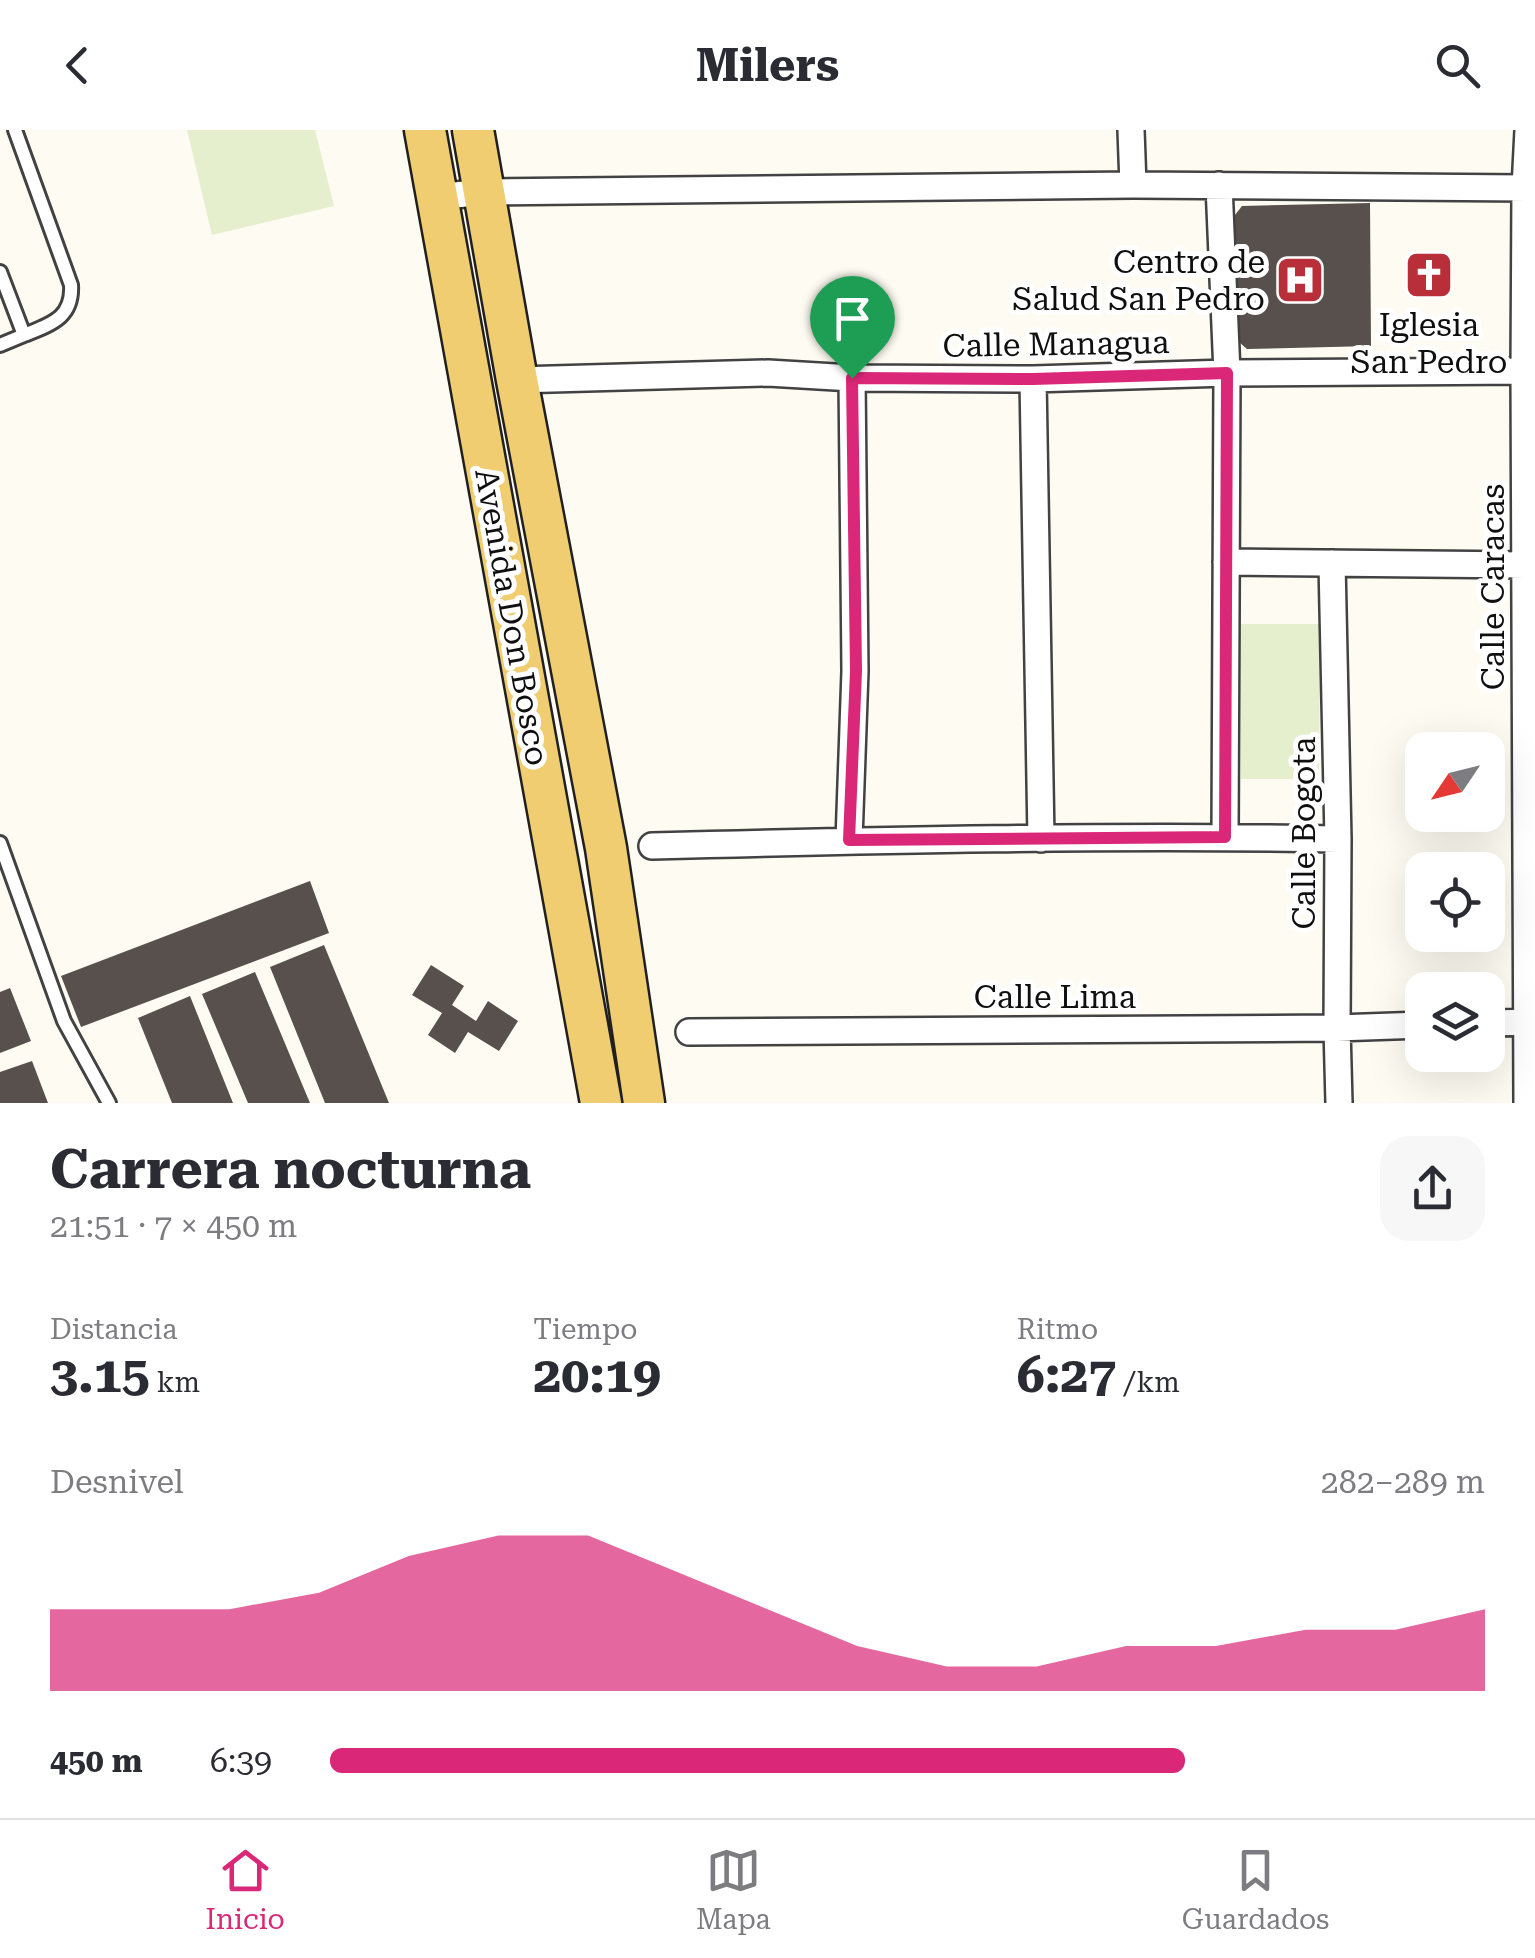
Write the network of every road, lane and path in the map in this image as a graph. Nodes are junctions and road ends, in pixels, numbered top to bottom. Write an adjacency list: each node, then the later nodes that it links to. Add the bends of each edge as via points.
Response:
1 (15, 130): 12 (lane, via 72,284 66,311)
2 (425, 130): 10 (main road, Avenida Don Bosco)
3 (473, 130): 9 (main road, Avenida Don Bosco)
4 (1131, 130): 6 (street)
5 (1528, 130): 8 (street, Calle Caracas)
6 (1133, 185): 7 (street); 9 (street)
7 (1219, 185): 8 (street); 15 (street)
8 (1530, 188): 14 (street, Calle Caracas)
9 (484, 192): 10 (street); 18 (main road, Avenida Don Bosco)
10 (436, 197): 34 (main road, Avenida Don Bosco)
11 (0, 272): 12 (lane)
12 (24, 335): 13 (lane)
13 (0, 345)
14 (1530, 371): 15 (street, Calle Managua); 21 (street, Calle Caracas)
15 (1227, 373): 17 (street, Calle Managua); 19 (street)
16 (852, 378): 17 (street, Calle Managua); 18 (street, Calle Managua, via 768,373); 25 (street, via 856,671)
17 (1033, 379): 23 (street)
18 (517, 380): 35 (main road, Avenida Don Bosco, via 606,848)
19 (1226, 562): 20 (street); 22 (street)
20 (1332, 563): 21 (street); 24 (street, Calle Bogota)
21 (1531, 565): 28 (street, Calle Caracas)
22 (1225, 837): 23 (street); 24 (street)
23 (1041, 839): 25 (street)
24 (1338, 839): 31 (street, Calle Bogota)
25 (849, 840): 27 (street)
26 (0, 843): 33 (lane, via 64,1021)
27 (652, 846)
28 (1531, 1022): 29 (street); 37 (street, Calle Caracas)
29 (1505, 1023)
30 (1405, 1026): 31 (street, Calle Lima)
31 (1337, 1028): 32 (street, Calle Lima); 36 (street, Calle Bogota)
32 (689, 1032)
33 (109, 1103)
34 (601, 1103)
35 (644, 1103)
36 (1339, 1103)
37 (1528, 1103)

